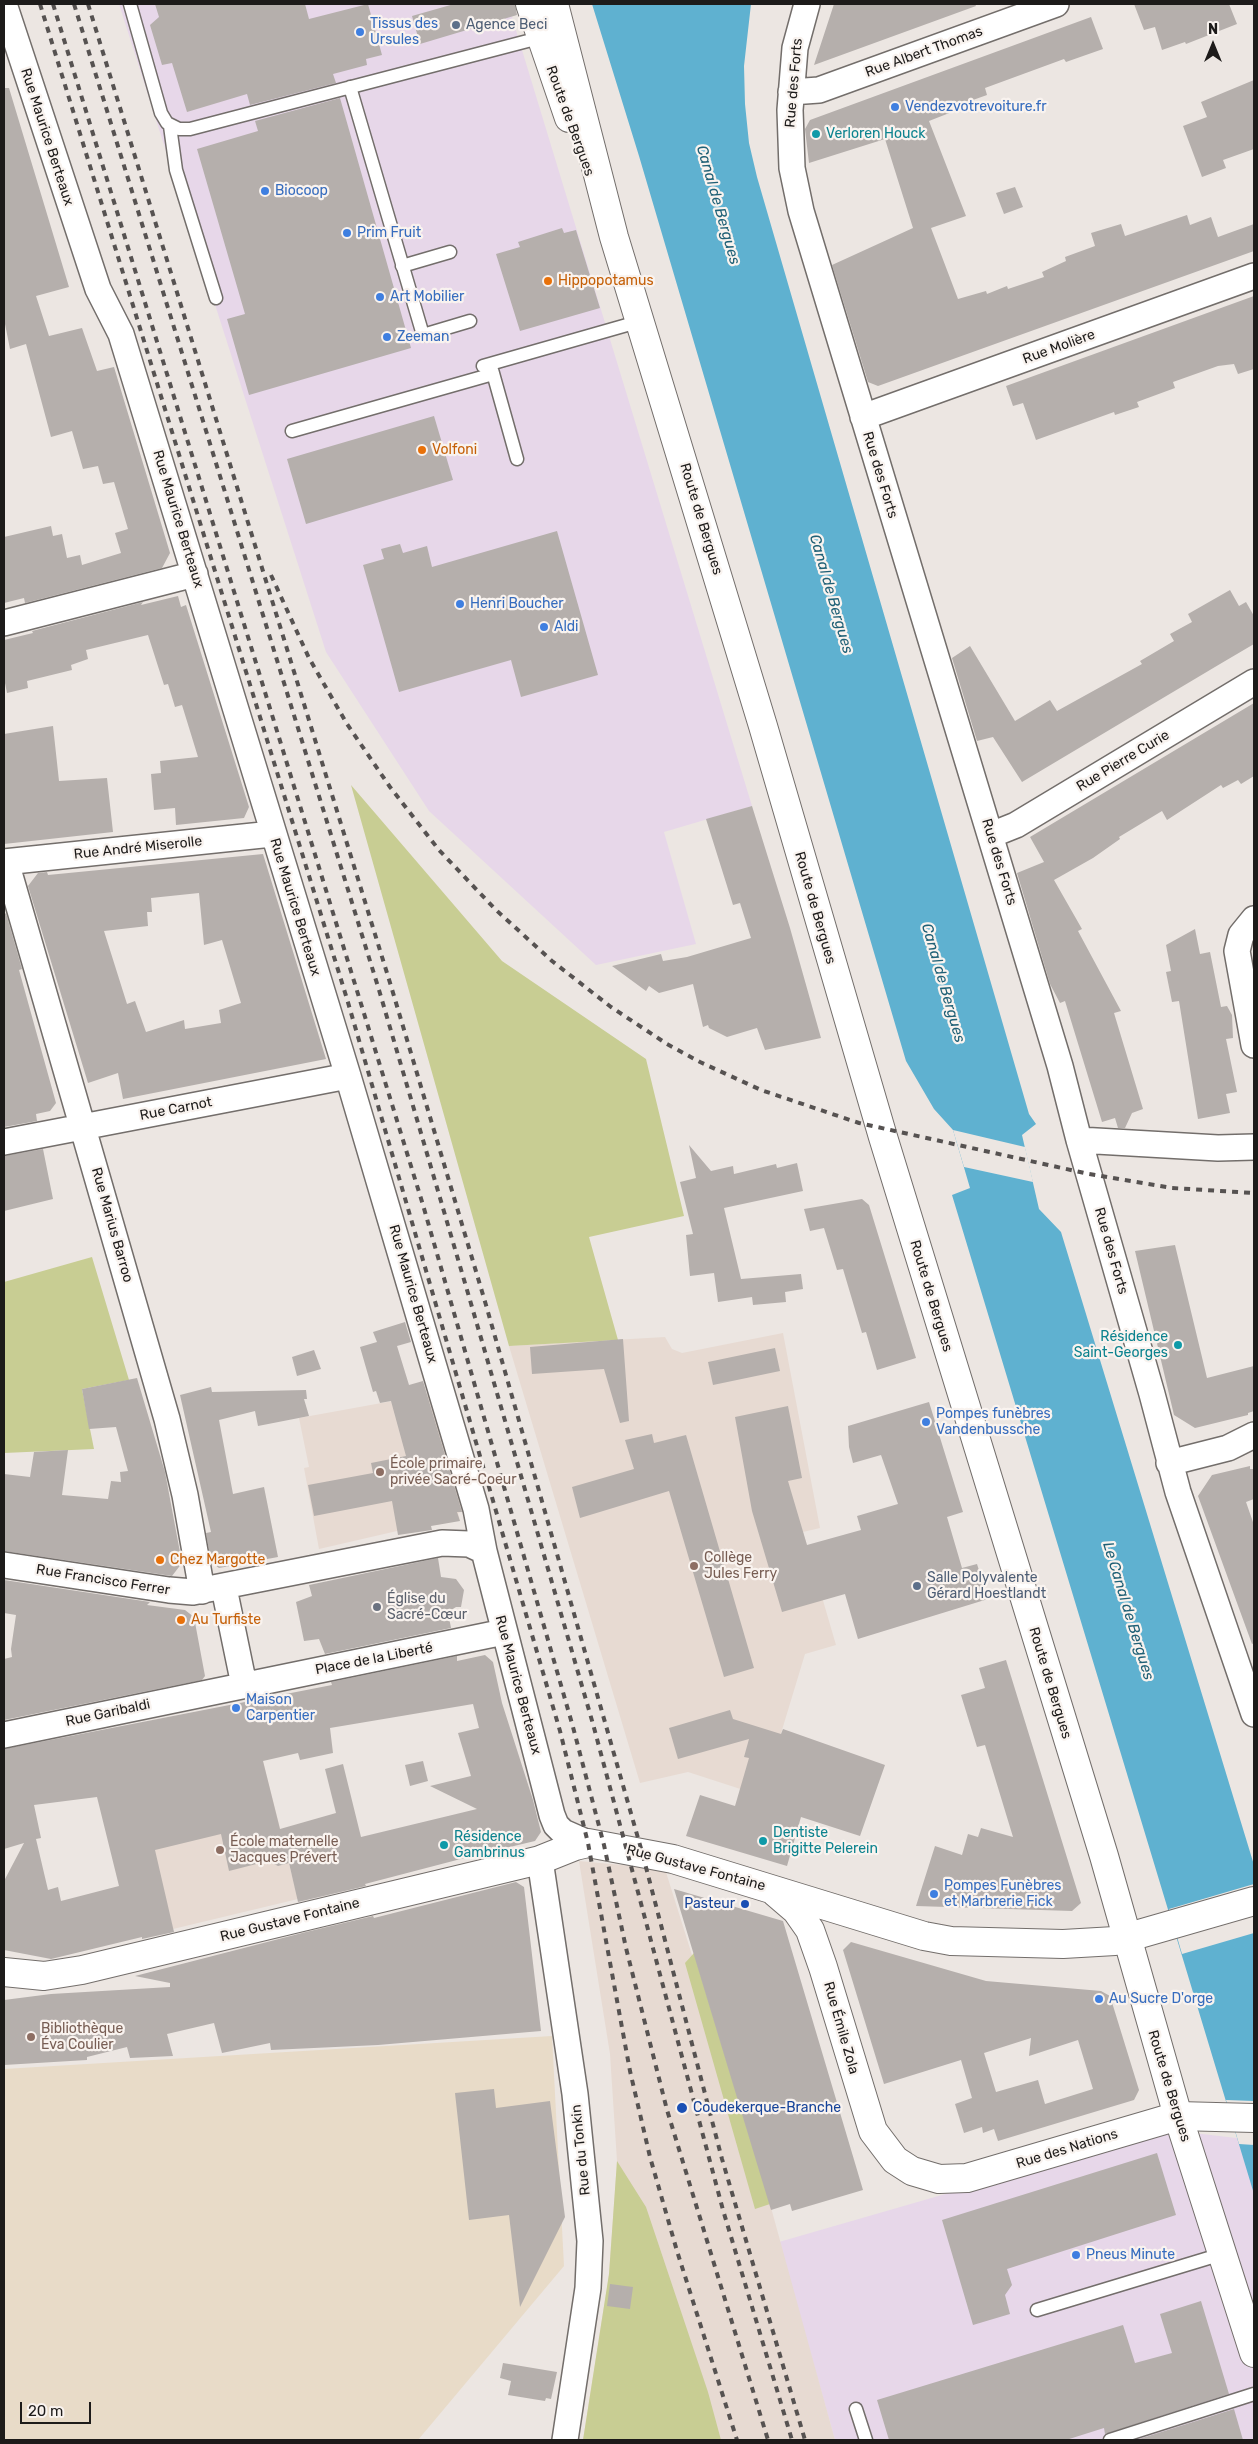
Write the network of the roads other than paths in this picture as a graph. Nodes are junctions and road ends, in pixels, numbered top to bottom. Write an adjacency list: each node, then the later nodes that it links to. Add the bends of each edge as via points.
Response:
1 (4, 4): 21 (street, Rue Maurice Berteaux, via 98,289 120,334)
2 (130, 4): 10 (lane, via 161,113)
3 (530, 4): 7 (main road, Route de Bergues)
4 (554, 4): 7 (main road, Route de Bergues)
5 (807, 4): 9 (street, Rue des Forts, via 795,48)
6 (1056, 4): 9 (street, Rue Albert Thomas, via 818,90)
7 (551, 35): 8 (lane); 16 (main road, Route de Bergues, via 556,84 614,237)
8 (350, 87): 10 (lane, via 190,129); 12 (lane)
9 (791, 92): 18 (street, Rue des Forts, via 789,138 797,195)
10 (170, 126): 14 (lane, via 176,170)
11 (450, 252): 12 (lane)
12 (402, 266): 15 (lane, via 423,335)
13 (1254, 276): 18 (street, Rue Molière)
14 (216, 298)
15 (470, 321)
16 (641, 321): 17 (lane); 50 (main road, Route de Bergues, via 883,1137)
17 (489, 368): 19 (lane); 20 (lane)
18 (863, 417): 25 (street, Rue des Forts)
19 (292, 431)
20 (517, 459)
21 (195, 574): 22 (street); 24 (street, Rue Maurice Berteaux)
22 (4, 623)
23 (1254, 682): 25 (street, Rue Pierre Curie, via 1016,826)
24 (272, 834): 26 (street, Rue André Miserolle); 29 (street, Rue Maurice Berteaux)
25 (991, 835): 31 (street, Rue des Forts)
26 (5, 862): 30 (street, Rue Marius Barroo)
27 (1248, 927): 28 (street, via 1238,942 1238,959)
28 (1254, 1045)
29 (348, 1076): 30 (street, Rue Carnot); 36 (street, Rue Maurice Berteaux, via 474,1503)
30 (84, 1127): 32 (street, Rue Carnot); 38 (street, Rue Marius Barroo)
31 (1079, 1140): 33 (street); 35 (street, Rue des Forts)
32 (4, 1142)
33 (1254, 1147)
34 (1254, 1435): 35 (street, via 1228,1448)
35 (1169, 1463): 42 (street, Rue des Forts)
36 (484, 1551): 38 (street, via 469,1544 442,1543); 39 (street, Rue Maurice Berteaux)
37 (4, 1566): 38 (street, Rue Francisco Ferrer, via 175,1591)
38 (213, 1590): 40 (street)
39 (504, 1632): 40 (street, Place de la Liberté); 44 (street, Rue Maurice Berteaux)
40 (244, 1685): 41 (street, Place de la Liberté)
41 (212, 1692): 43 (street, Rue Garibaldi)
42 (1254, 1714)
43 (4, 1735)
44 (554, 1820): 45 (street, via 564,1832); 46 (street, Rue Maurice Berteaux, via 556,1843)
45 (588, 1843): 46 (main road, Rue Gustave Fontaine); 47 (main road, Rue Gustave Fontaine, via 673,1859)
46 (545, 1858): 52 (main road, Rue Gustave Fontaine, via 82,1970 44,1976); 61 (street, Rue du Tonkin, via 574,2081 590,2241 588,2288)
47 (767, 1887): 49 (main road, Rue Gustave Fontaine); 51 (main road, Rue Émile Zola, via 802,1916)
48 (1254, 1901): 50 (main road, Rue Gustave Fontaine)
49 (855, 1914): 50 (main road, Rue Gustave Fontaine, via 951,1941 1074,1944); 51 (main road, via 830,1925 822,1942)
50 (1127, 1939): 53 (main road, Route de Bergues)
51 (823, 1967): 55 (main road, Rue Émile Zola, via 873,2131 895,2160)
52 (4, 1972)
53 (1178, 2116): 54 (main road, Rue des Nations); 55 (main road, Rue des Nations, via 967,2178 939,2179); 56 (main road, Route de Bergues)
54 (1254, 2118)
55 (912, 2171)
56 (1222, 2254): 57 (lane); 58 (main road, Route de Bergues)
57 (1037, 2310)
58 (1254, 2353)
59 (1254, 2394): 63 (lane)
60 (856, 2409): 62 (lane)
61 (565, 2440)
62 (866, 2440)
63 (1110, 2440)

